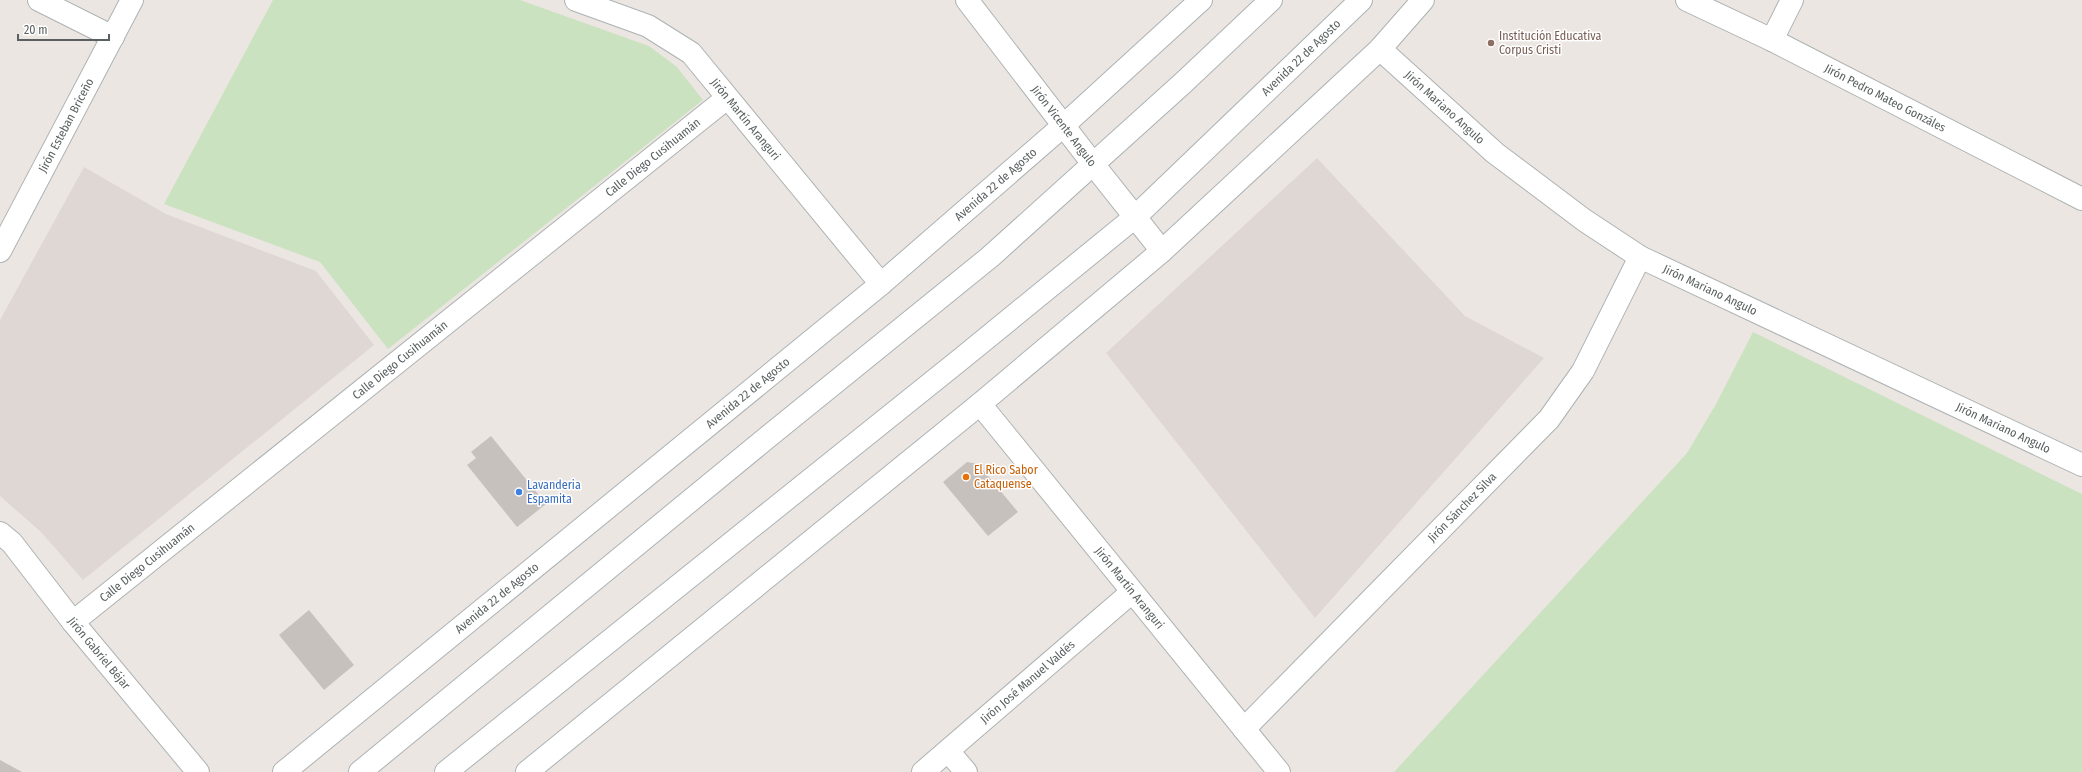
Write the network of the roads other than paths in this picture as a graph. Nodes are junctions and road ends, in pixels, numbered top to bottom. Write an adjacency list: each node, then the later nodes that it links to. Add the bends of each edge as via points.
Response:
1 (39, 0): 11 (street)
2 (132, 0): 11 (street, Jirón Esteban Briceño)
3 (576, 0): 14 (street, Jirón Martín Aranguri, via 648,26 691,53)
4 (967, 0): 15 (street, Jirón Vicente Angulo)
5 (1201, 0): 15 (street, Avenida 22 de Agosto)
6 (1271, 0): 16 (street)
7 (1361, 0): 18 (street, Avenida 22 de Agosto)
8 (1423, 0): 13 (street)
9 (1687, 0): 12 (street, Jirón Pedro Mateo Gonzáles)
10 (1792, 0): 12 (street)
11 (113, 37): 19 (street, Jirón Esteban Briceño)
12 (1772, 40): 17 (street, Jirón Pedro Mateo Gonzáles)
13 (1380, 49): 20 (street); 21 (street, Jirón Mariano Angulo, via 1495,153 1584,220)
14 (727, 98): 22 (street, Jirón Martín Aranguri); 27 (street, Calle Diego Cusihuamán)
15 (1063, 126): 16 (street, Jirón Vicente Angulo); 22 (street, Avenida 22 de Agosto)
16 (1093, 164): 18 (street, Jirón Vicente Angulo); 32 (street, via 990,257)
17 (2082, 199)
18 (1135, 217): 20 (street, Jirón Vicente Angulo); 33 (street, Avenida 22 de Agosto)
19 (0, 251)
20 (1162, 251): 23 (street)
21 (1640, 256): 24 (street, Jirón Mariano Angulo); 28 (street, Jirón Sánchez Silva, via 1583,370 1549,419)
22 (881, 284): 31 (street, Avenida 22 de Agosto)
23 (980, 404): 26 (street, Jirón Martín Aranguri); 34 (street)
24 (2082, 465)
25 (0, 534): 27 (street, Jirón Gabriel Béjar, via 12,543)
26 (1132, 592): 28 (street, Jirón Martín Aranguri); 29 (street, Jirón José Manuel Valdés)
27 (73, 622): 30 (street, Jirón Gabriel Béjar)
28 (1244, 729): 37 (street, Jirón Martín Aranguri)
29 (949, 752): 35 (street, Jirón José Manuel Valdés); 36 (street)
30 (198, 772)
31 (284, 772)
32 (360, 772)
33 (446, 772)
34 (527, 772)
35 (923, 772)
36 (966, 772)
37 (1279, 772)

